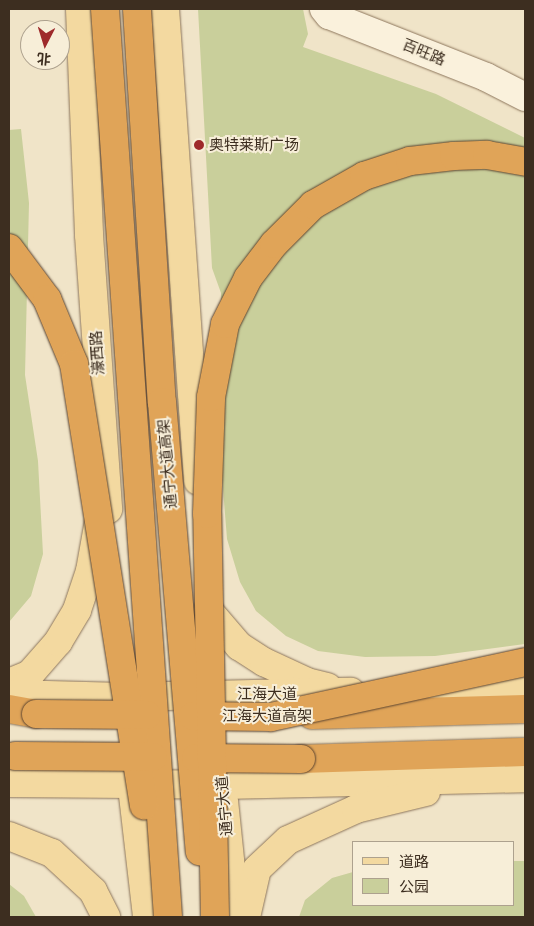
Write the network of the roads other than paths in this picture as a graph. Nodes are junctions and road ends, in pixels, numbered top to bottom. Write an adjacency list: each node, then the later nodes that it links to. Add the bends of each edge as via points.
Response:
1 (80, 9): 9 (main road, 濠西路, via 89,235)
2 (105, 9): 33 (highway, 通宁大道高架, bridge)
3 (137, 9): 34 (highway, 通宁大道高架, bridge, via 162,402 193,794)
4 (165, 9): 10 (main road)
5 (324, 9): 6 (street, 百旺路, via 329,15 486,77)
6 (525, 97)
7 (525, 162): 35 (highway, bridge, via 487,155 454,156 410,161 364,176 313,204 274,244 248,278 225,324 211,397 207,514)
8 (9, 248): 32 (highway, bridge, via 47,299 74,364)
9 (106, 485): 12 (main road, via 90,571 77,610 58,642 30,674); 17 (main road, 濠西路)
10 (208, 610): 14 (main road, via 239,646 264,662 307,682); 16 (main road)
11 (525, 662): 20 (highway, bridge)
12 (9, 684)
13 (525, 686): 14 (main road, 江海大道)
14 (350, 692): 16 (main road, 江海大道)
15 (9, 694): 17 (main road, 江海大道)
16 (214, 694): 17 (main road, 江海大道); 26 (main road, 通宁大道)
17 (123, 697): 27 (main road)
18 (525, 709): 20 (highway, 江海大道高架, bridge)
19 (9, 711): 20 (highway, 江海大道高架, bridge)
20 (271, 717)
21 (525, 752): 22 (highway, bridge, via 300,759)
22 (9, 755)
23 (525, 778): 24 (main road)
24 (481, 779): 26 (main road); 28 (street); 37 (main road, via 356,809 288,840 257,869)
25 (9, 783): 27 (main road)
26 (223, 785): 27 (main road); 36 (main road, 通宁大道)
27 (132, 786): 31 (main road)
28 (525, 789)
29 (9, 836): 30 (main road, via 52,853 92,892)
30 (106, 917)
31 (147, 917)
32 (163, 917)
33 (168, 917)
34 (209, 917)
35 (215, 917)
36 (236, 917)
37 (246, 917)

